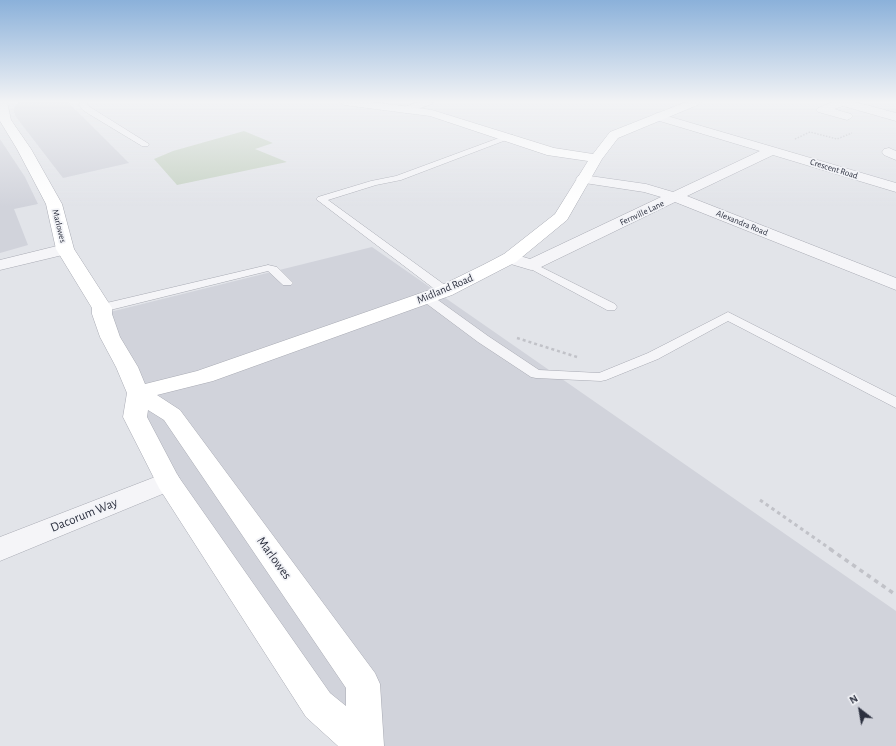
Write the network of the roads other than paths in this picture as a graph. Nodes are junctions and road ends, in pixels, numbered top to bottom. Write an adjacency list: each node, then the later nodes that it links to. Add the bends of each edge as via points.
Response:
1 (16, 137): 12 (street, Marlowes, via 54,204)
2 (133, 137): 6 (lane)
3 (510, 137): 8 (street, via 552,152); 18 (lane, via 398,178 321,199)
4 (613, 137): 8 (street, Midland Road)
5 (726, 137): 7 (street, Crescent Road)
6 (145, 144)
7 (772, 150): 10 (street, Crescent Road); 11 (street, Fernville Lane)
8 (596, 158): 9 (street, Midland Road)
9 (583, 179): 11 (street, Alexandra Road, via 646,188); 13 (street, Midland Road, via 561,217)
10 (896, 188)
11 (675, 197): 14 (street, Fernville Lane); 17 (street, Alexandra Road)
12 (65, 248): 15 (street); 21 (street, Marlowes)
13 (510, 258): 14 (street); 18 (street, Midland Road)
14 (531, 264): 20 (lane)
15 (0, 265)
16 (287, 283): 21 (lane, via 273,269 268,268)
17 (896, 284)
18 (445, 291): 19 (street, Midland Road)
19 (427, 298): 22 (street, Midland Road, via 205,376); 23 (lane, via 536,374 601,377 653,356 728,316)
20 (611, 307)
21 (102, 308): 22 (street, Marlowes, via 110,337)
22 (138, 393): 24 (street, Marlowes, via 135,418); 26 (street, Marlowes, via 172,415 363,684)
23 (896, 403)
24 (168, 481): 25 (street, Dacorum Way); 26 (street, Marlowes, via 318,705)
25 (0, 549)
26 (366, 746)

